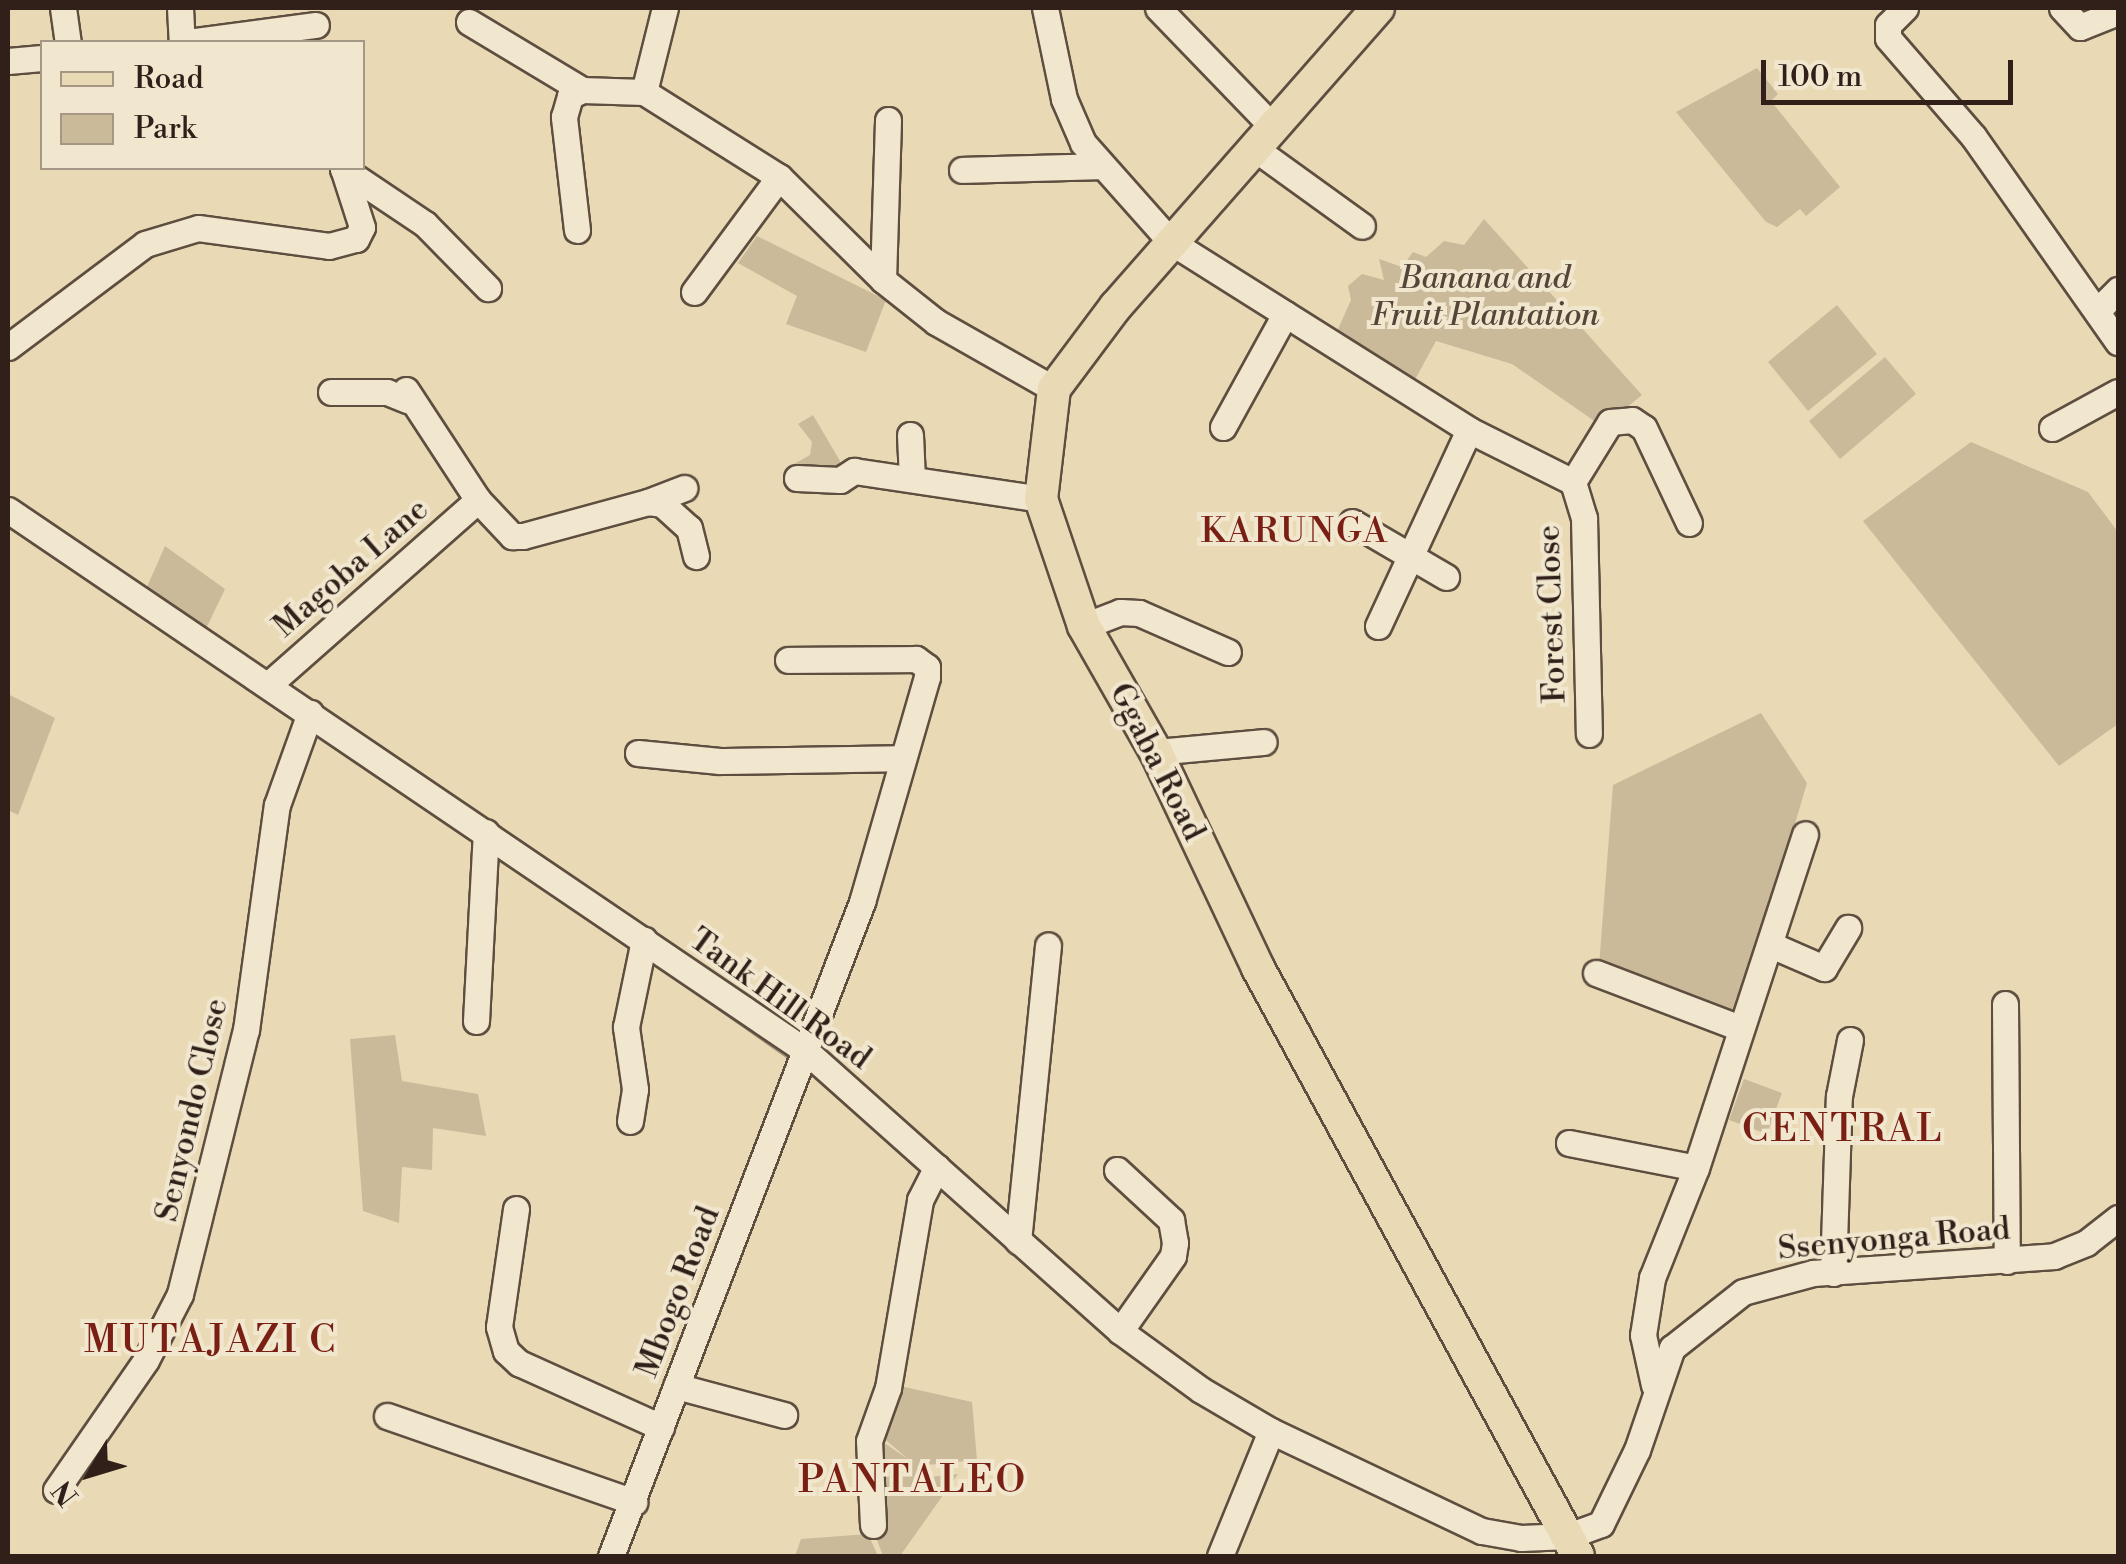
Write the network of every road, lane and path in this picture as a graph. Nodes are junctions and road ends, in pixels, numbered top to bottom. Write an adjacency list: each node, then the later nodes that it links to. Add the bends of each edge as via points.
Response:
1 (63, 8): 12 (street)
2 (180, 8): 13 (street)
3 (665, 8): 18 (street)
4 (1045, 8): 21 (street, Forest Close, via 1064,99 1083,143)
5 (1158, 8): 20 (street)
6 (1378, 8): 20 (main road)
7 (1905, 8): 33 (street, via 1888,25 1888,38 1973,136)
8 (2062, 8): 9 (street, via 2080,28)
9 (2118, 12)
10 (469, 22): 17 (street)
11 (318, 25): 14 (street)
12 (68, 40)
13 (185, 40)
14 (201, 40)
15 (40, 58): 16 (street)
16 (8, 61)
17 (582, 90): 18 (street); 27 (street, via 570,96 564,117)
18 (644, 92): 25 (street)
19 (888, 120): 29 (street)
20 (1263, 137): 26 (street); 28 (main road)
21 (1102, 166): 24 (street); 28 (street, Forest Close)
22 (344, 170): 36 (street, via 362,228 356,239 329,246 198,228 146,244)
23 (346, 170): 30 (street, via 425,224)
24 (962, 170)
25 (779, 177): 29 (street); 32 (street)
26 (1362, 226)
27 (577, 230)
28 (1171, 242): 34 (street, Forest Close); 37 (main road)
29 (884, 280): 37 (street, via 936,322)
30 (488, 288)
31 (2118, 290): 33 (street)
32 (694, 292)
33 (2097, 311): 35 (street)
34 (1285, 314): 40 (street); 42 (street, Forest Close)
35 (2118, 342)
36 (8, 347)
37 (1054, 389): 47 (main road, Ggaba Road)
38 (331, 392): 48 (street, Magoba Lane, via 406,395)
39 (2118, 392): 41 (street)
40 (1223, 427)
41 (2052, 428)
42 (1470, 430): 46 (street, Forest Close); 53 (street)
43 (910, 436): 45 (street)
44 (797, 478): 45 (street, via 840,480 854,471)
45 (912, 479): 47 (street)
46 (1573, 482): 51 (street, via 1610,422 1632,420 1644,428); 61 (street, Forest Close, via 1584,518)
47 (1041, 499): 55 (main road, Ggaba Road)
48 (478, 500): 52 (street, Magoba Lane, via 512,536 523,536 648,502 679,500); 59 (street, Magoba Lane)
49 (8, 510): 59 (street, Tank Hill Road)
50 (1352, 522): 53 (street)
51 (1690, 523)
52 (696, 556)
53 (1415, 558): 54 (street); 56 (street)
54 (1446, 578)
55 (1084, 626): 57 (street, via 1139,613); 63 (main road, Ggaba Road)
56 (1378, 626)
57 (1228, 652)
58 (788, 660): 65 (street, Mbogo Road, via 916,660 927,667)
59 (268, 684): 60 (street, Tank Hill Road)
60 (310, 713): 66 (street, Tank Hill Road); 95 (street, Senyondo Close, via 278,804 246,1030 180,1294 146,1360)
61 (1589, 734)
62 (1264, 742): 63 (street)
63 (1156, 752): 98 (main road, Ggaba Road, via 1258,968)
64 (638, 753): 65 (street, via 700,760)
65 (902, 758): 77 (street, Mbogo Road, via 862,902)
66 (486, 832): 69 (street, Tank Hill Road); 74 (street)
67 (1805, 834): 70 (street)
68 (1848, 928): 70 (street, via 1824,968)
69 (644, 940): 77 (street, Tank Hill Road); 78 (street, via 626,1027 635,1089)
70 (1771, 945): 75 (street)
71 (1048, 946): 85 (street)
72 (1596, 973): 75 (street)
73 (2005, 1004): 86 (street)
74 (476, 1021)
75 (1740, 1028): 81 (street)
76 (1850, 1040): 87 (street, via 1839,1096)
77 (806, 1051): 80 (street, Tank Hill Road); 89 (street, Mbogo Road)
78 (630, 1121)
79 (1569, 1144): 81 (street)
80 (937, 1167): 85 (street, Tank Hill Road); 97 (street, via 920,1200 888,1388 869,1442)
81 (1696, 1168): 90 (street, via 1652,1278 1643,1336)
82 (1117, 1170): 88 (street, via 1171,1220 1175,1242)
83 (516, 1209): 93 (street, via 500,1327 506,1351 519,1363)
84 (2116, 1228): 86 (street, Ssenyonga Road, via 2070,1251)
85 (1018, 1241): 88 (street, Tank Hill Road)
86 (2006, 1261): 87 (street, Ssenyonga Road)
87 (1833, 1273): 90 (street, Ssenyonga Road, via 1780,1279 1723,1304 1672,1348)
88 (1120, 1330): 94 (street, Tank Hill Road)
89 (676, 1386): 91 (street); 93 (street, Mbogo Road)
90 (1654, 1386): 98 (street, Ssenyonga Road, via 1650,1417 1606,1518)
91 (784, 1415)
92 (387, 1416): 96 (street)
93 (661, 1426): 96 (street, Mbogo Road)
94 (1270, 1431): 98 (street, Tank Hill Road, via 1482,1531); 100 (street)
95 (56, 1490)
96 (634, 1502): 99 (street, Mbogo Road)
97 (873, 1524)
98 (1573, 1546)
99 (611, 1556)
100 (1220, 1556)

